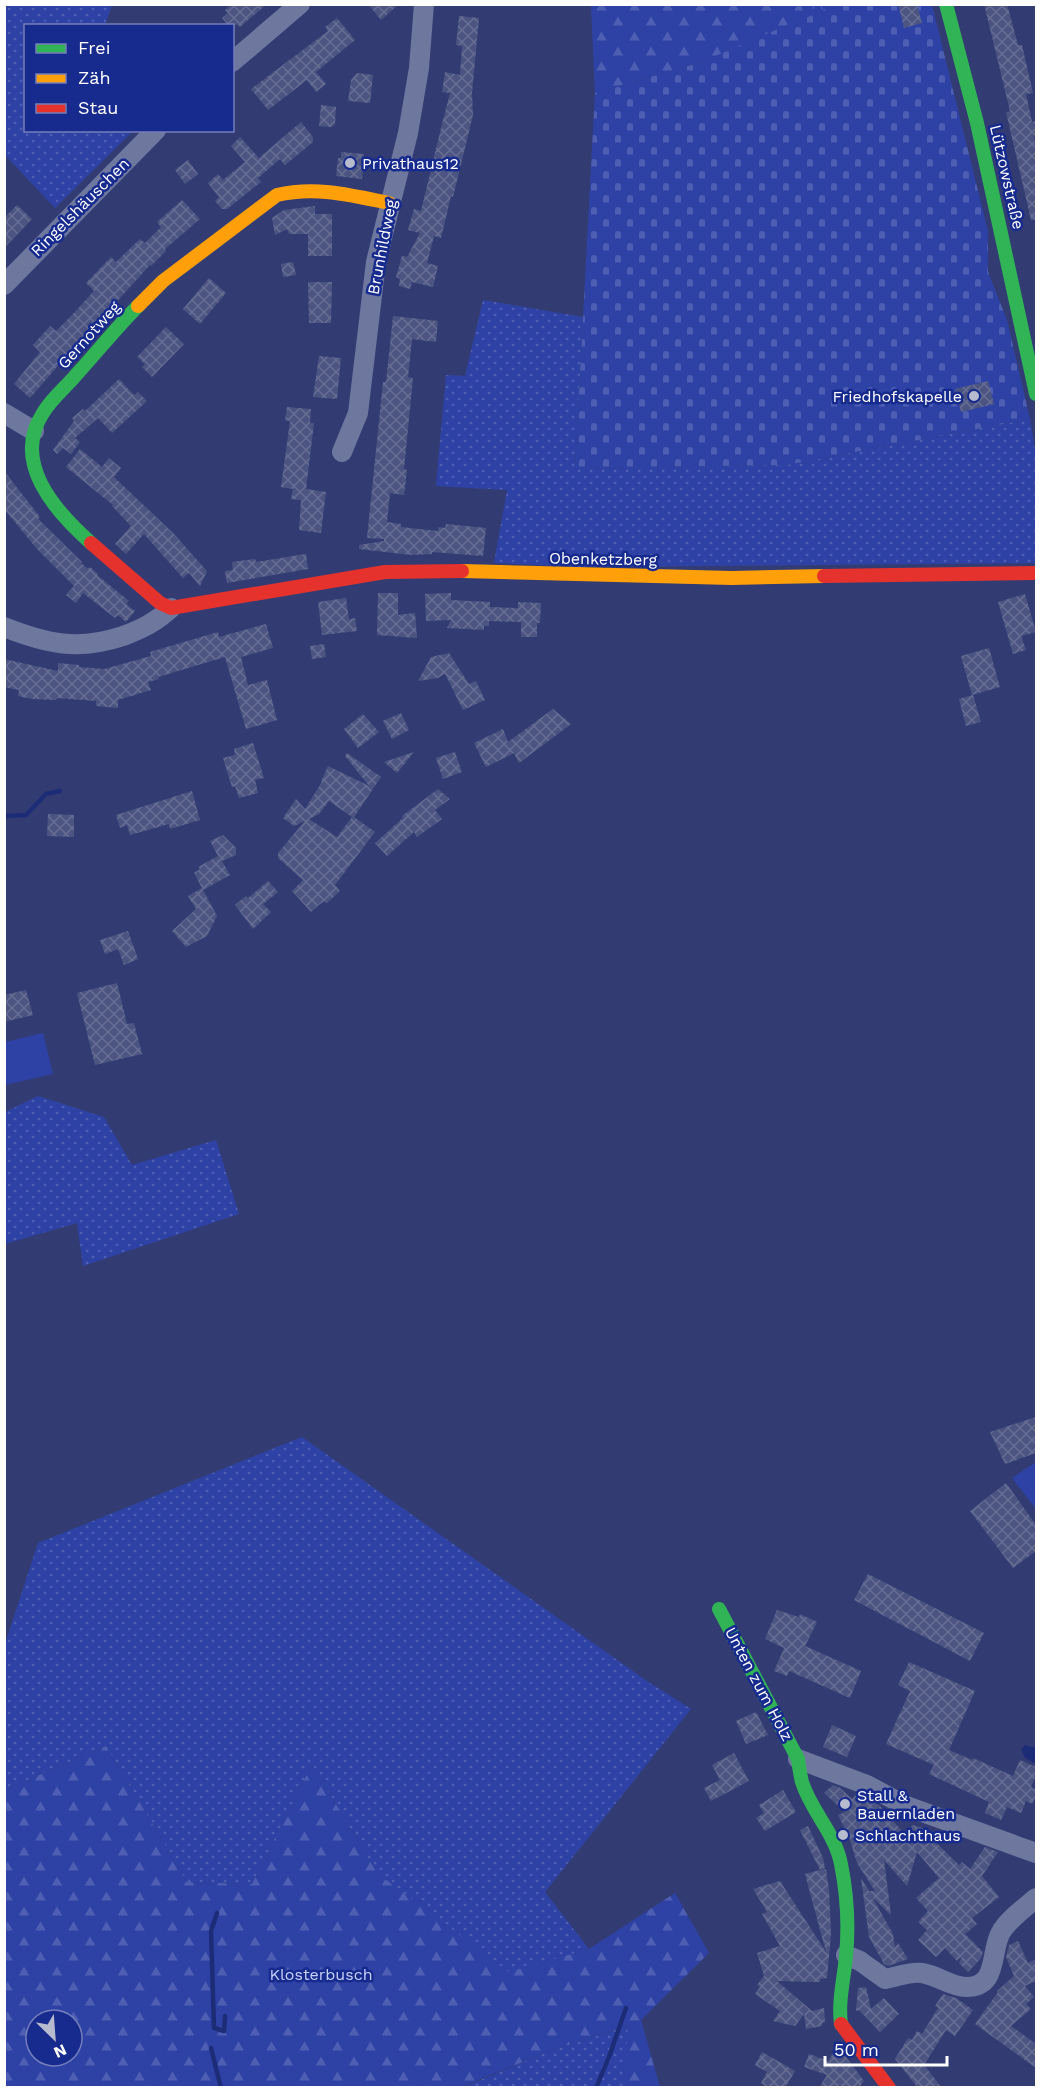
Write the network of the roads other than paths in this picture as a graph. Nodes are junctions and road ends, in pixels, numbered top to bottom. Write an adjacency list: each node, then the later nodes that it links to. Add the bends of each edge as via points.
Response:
1 (300, 4): 4 (street)
2 (424, 4): 6 (street, Brunhildweg, via 419,69 408,133)
3 (945, 4): 8 (street, Lützowstraße, via 977,123)
4 (234, 60)
5 (154, 132): 7 (street, Ringelshäuschen)
6 (389, 203): 10 (street, Gernotweg, via 319,190 292,190 278,195 151,293 56,396); 11 (street, Brunhildweg, via 376,262 358,413)
7 (4, 285)
8 (1036, 394)
9 (4, 413): 10 (street)
10 (34, 431): 13 (street, Gernotweg, via 31,455 35,472 53,505 160,603)
11 (342, 452)
12 (1036, 573): 13 (street, Obenketzberg, via 732,578 426,570 385,572)
13 (171, 608): 14 (street, via 146,628 98,644 72,646 28,637)
14 (4, 627)
15 (720, 1609): 16 (street, Unten zum Holz)
16 (798, 1759): 17 (street, Unten zum Holz, via 867,1785 906,1806); 19 (street, Unten zum Holz, via 802,1782 841,1862)
17 (1036, 1853)
18 (1036, 1898): 19 (street, via 1000,1934 990,1972 976,1986 963,1987 923,1973 885,1979)
19 (846, 1955): 20 (street, Unten zum Holz, via 841,1988 842,2025)
20 (889, 2088)

